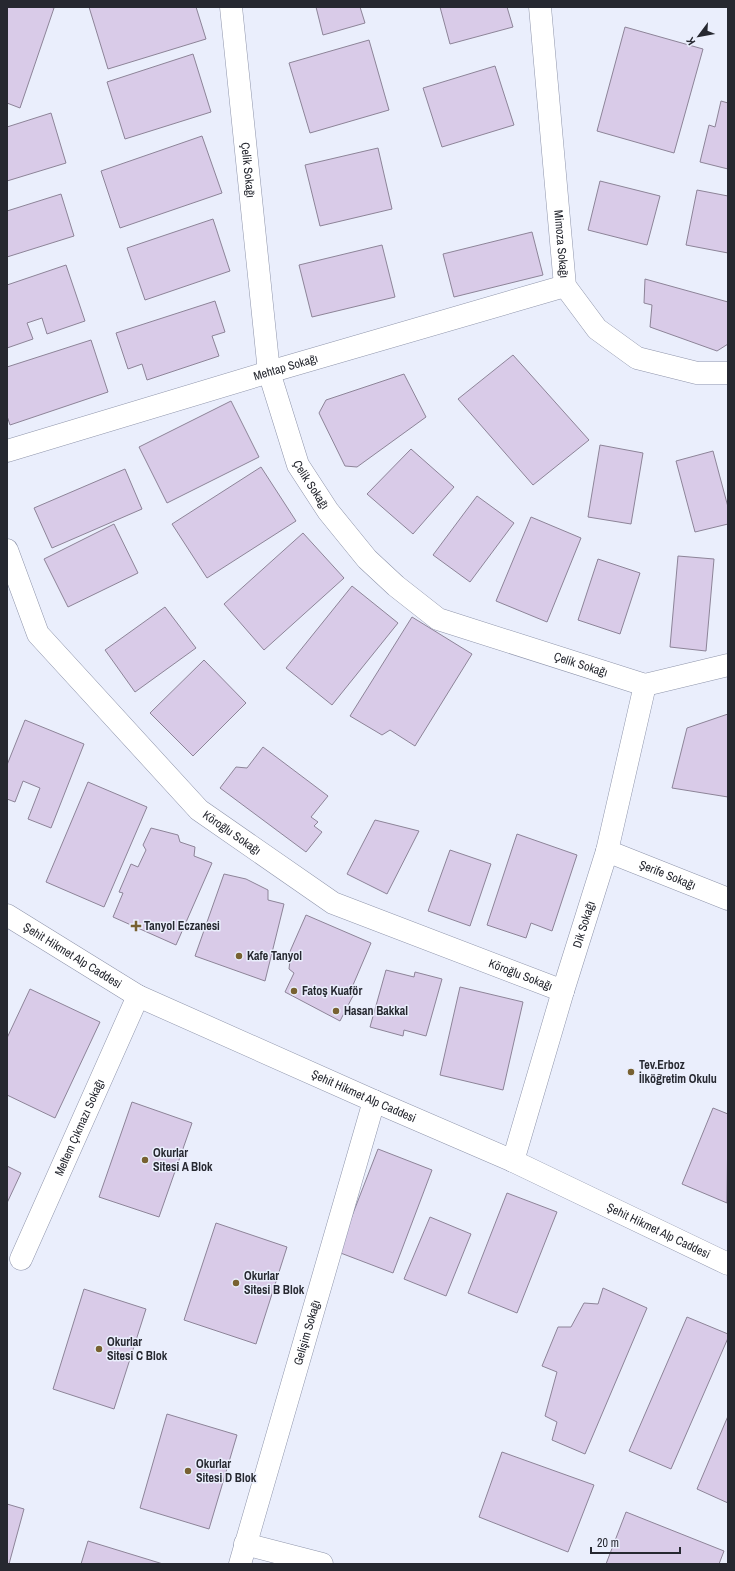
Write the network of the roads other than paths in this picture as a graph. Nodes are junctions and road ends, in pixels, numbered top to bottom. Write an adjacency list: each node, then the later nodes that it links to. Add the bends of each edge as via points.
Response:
1 (231, 7): 4 (street, Çelik Sokağı)
2 (540, 7): 3 (street, Mimoza Sokağı)
3 (565, 286): 4 (street, Mehtap Sokağı); 5 (street, Mimoza Sokağı, via 597,329 636,358 697,373)
4 (269, 372): 6 (street, Mehtap Sokağı); 9 (street, Çelik Sokağı, via 298,465 328,511 367,559 396,586 438,619)
5 (728, 373)
6 (7, 451)
7 (7, 550): 13 (street, Köroğlu Sokağı, via 38,634 199,810 333,903)
8 (728, 665): 9 (street)
9 (645, 685): 10 (street, Dik Sokağı)
10 (607, 851): 11 (street, Şerife Sokağı); 13 (street, Dik Sokağı)
11 (728, 899)
12 (7, 915): 14 (street, Şehit Hikmet Alp Caddesi)
13 (563, 991): 16 (street, Dik Sokağı)
14 (138, 996): 15 (street, Şehit Hikmet Alp Caddesi); 17 (street, Meltem Çıkmazı Sokağı)
15 (374, 1101): 16 (street, Şehit Hikmet Alp Caddesi); 19 (street, Gelişim Sokağı)
16 (512, 1161): 18 (street, Şehit Hikmet Alp Caddesi)
17 (21, 1259)
18 (728, 1264)
19 (242, 1554): 20 (street)
20 (322, 1564)

